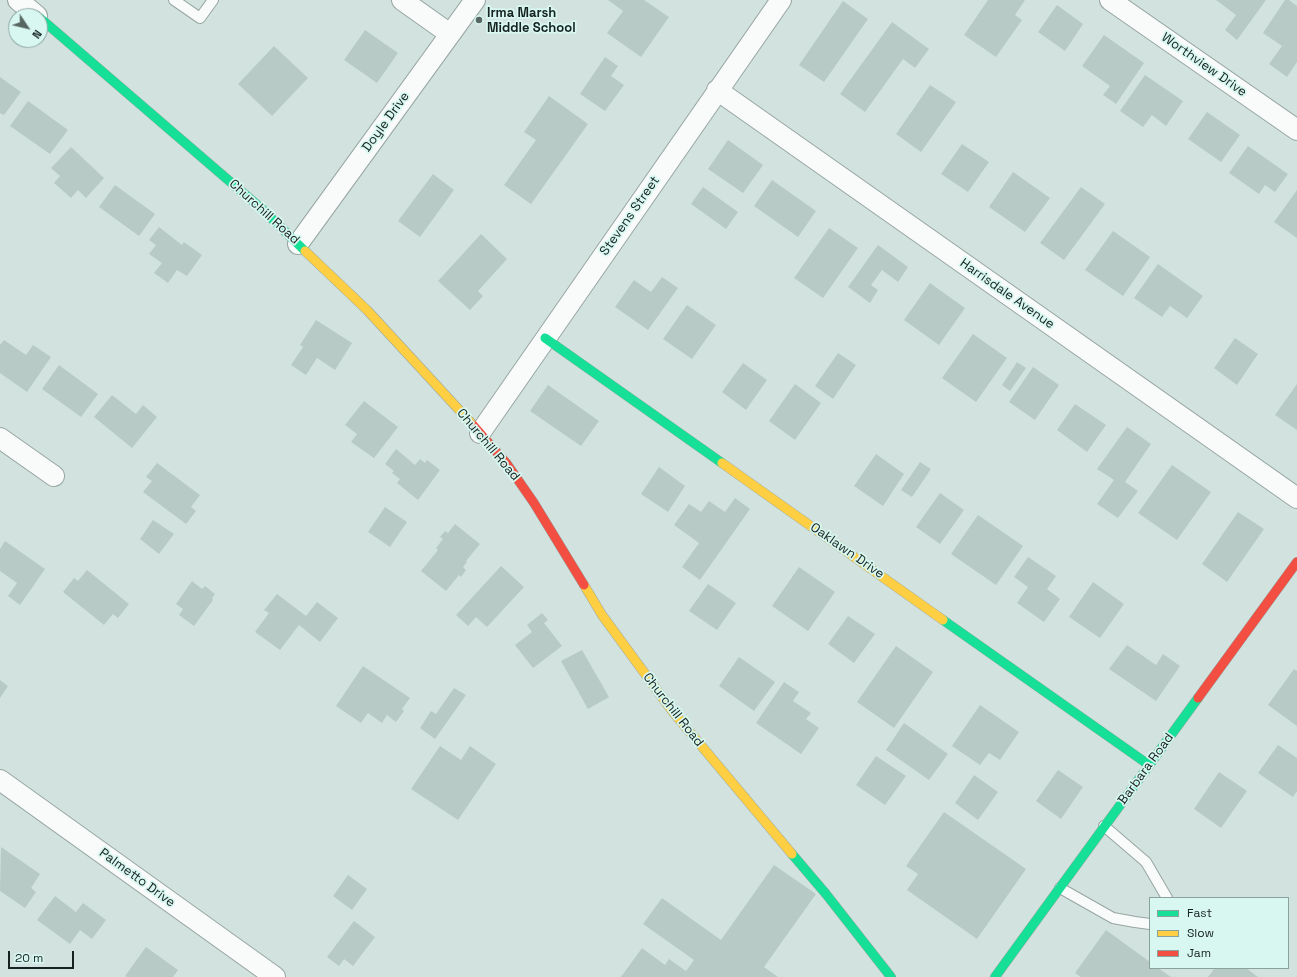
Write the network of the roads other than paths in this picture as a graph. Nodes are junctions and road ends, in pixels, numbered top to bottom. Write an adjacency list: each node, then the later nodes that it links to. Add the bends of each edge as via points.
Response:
1 (18, 0): 8 (street)
2 (174, 0): 3 (lane, via 200,18)
3 (213, 0)
4 (402, 0): 10 (street)
5 (475, 0): 10 (street, Doyle Drive)
6 (780, 0): 11 (street, Stevens Street)
7 (1110, 0): 12 (street, Worthview Drive)
8 (28, 8)
9 (48, 25): 13 (street, Churchill Road, via 257,205)
10 (450, 34): 13 (street, Doyle Drive)
11 (717, 90): 14 (street, Stevens Street); 18 (street, Harrisdale Avenue)
12 (1297, 130)
13 (298, 244): 15 (street, Churchill Road, via 367,310)
14 (545, 338): 15 (street, Stevens Street); 20 (street, Oaklawn Drive)
15 (480, 433): 27 (street, Churchill Road, via 507,464 534,503 602,615 673,712 826,894)
16 (0, 438): 17 (street)
17 (54, 476)
18 (1297, 498)
19 (1297, 562): 20 (street, Barbara Road)
20 (1149, 765): 22 (street, Barbara Road)
21 (0, 780): 26 (street, Palmetto Drive)
22 (1104, 826): 23 (street, Barbara Road); 24 (lane, via 1146,862)
23 (1060, 888): 25 (lane, via 1113,918); 28 (street, Barbara Road)
24 (1166, 897)
25 (1149, 924)
26 (275, 977)
27 (891, 977)
28 (995, 977)

